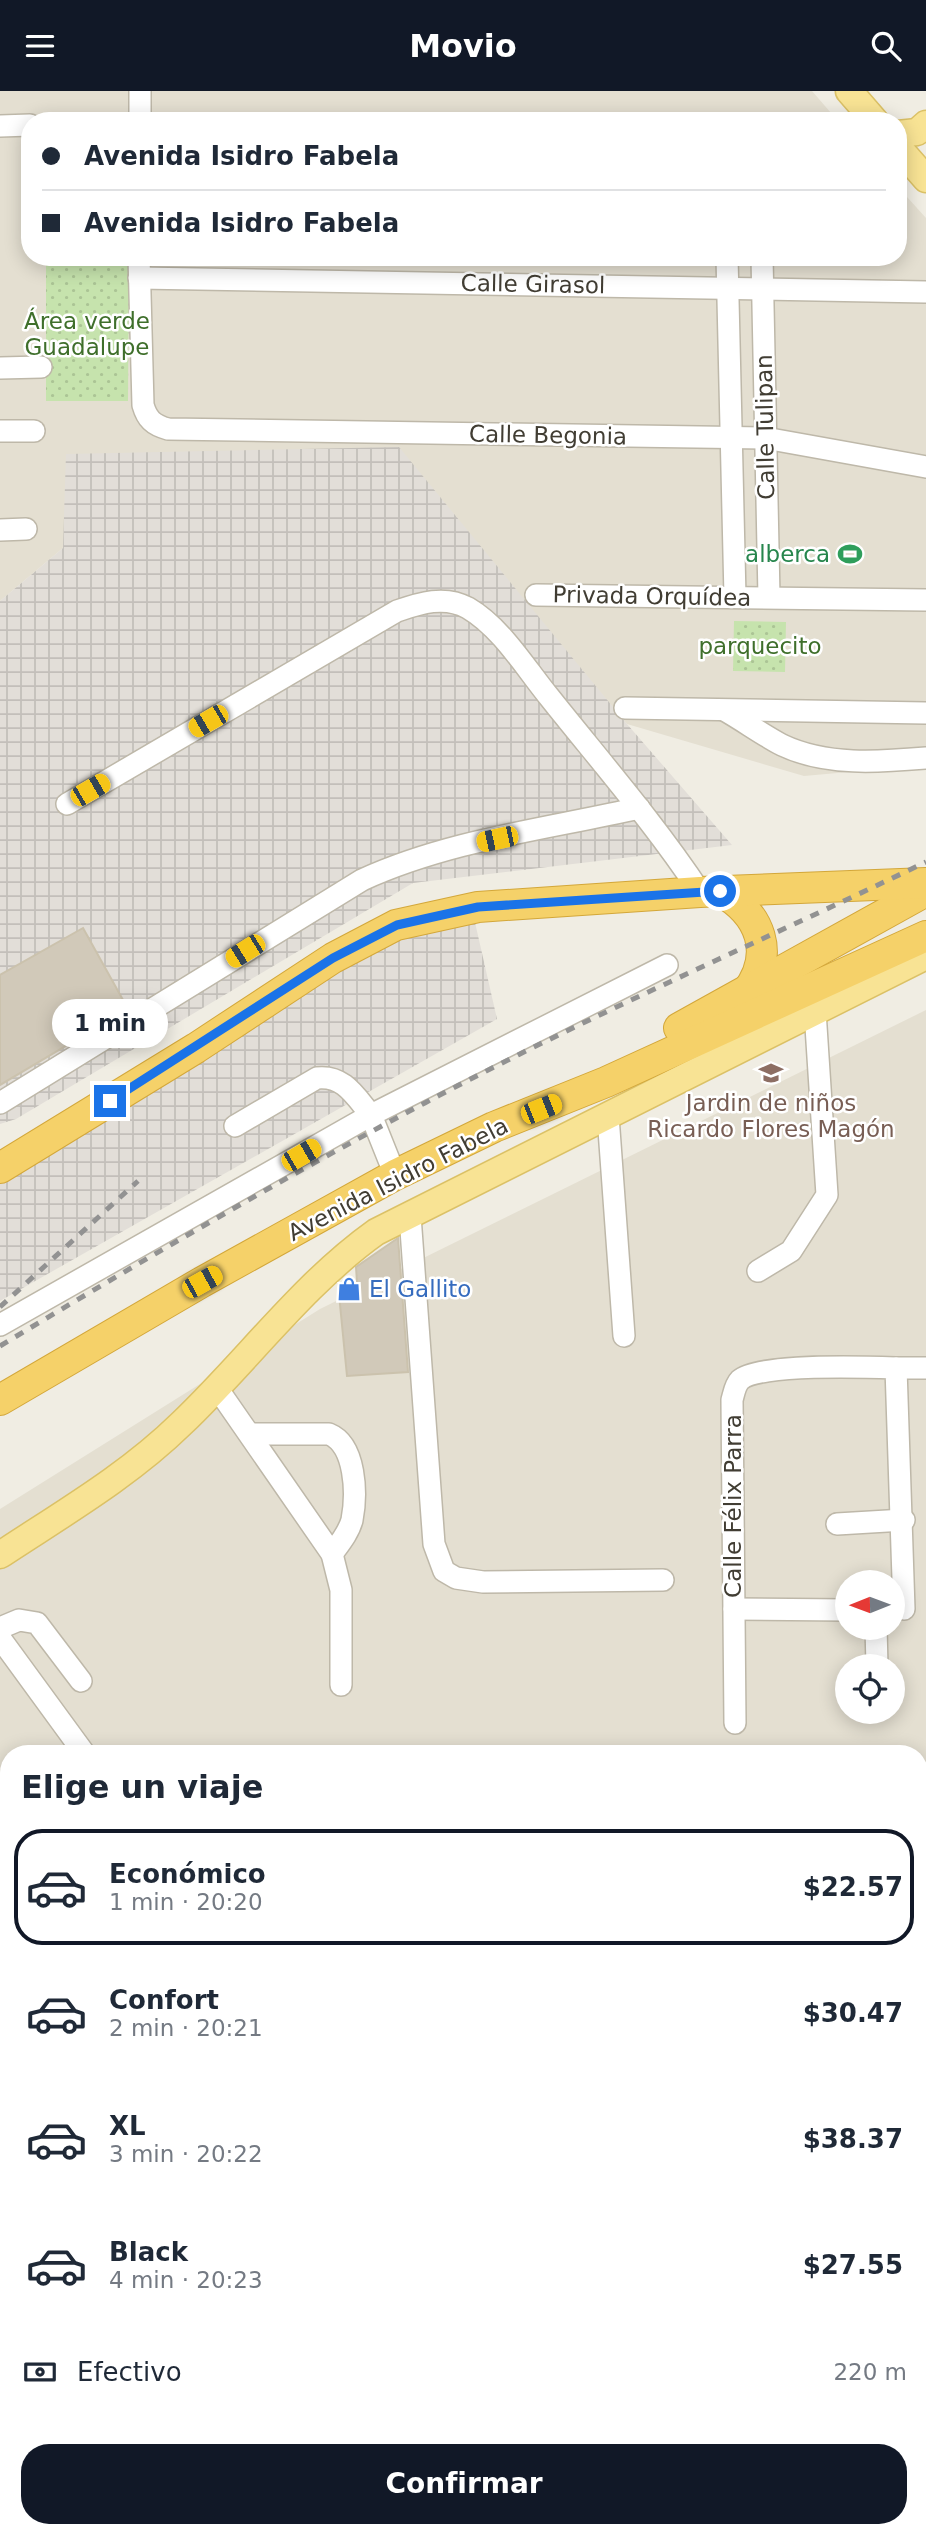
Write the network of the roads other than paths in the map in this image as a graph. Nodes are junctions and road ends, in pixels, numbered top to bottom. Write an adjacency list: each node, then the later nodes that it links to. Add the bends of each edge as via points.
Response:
1 (140, 91): 3 (street)
2 (849, 91): 4 (main road)
3 (140, 112)
4 (867, 112)
5 (926, 124): 8 (main road)
6 (21, 125): 7 (street)
7 (0, 126)
8 (907, 133)
9 (907, 158): 10 (main road)
10 (926, 180)
11 (727, 266): 14 (street, Calle Tulipan)
12 (762, 266): 15 (street, Calle Tulipan)
13 (139, 268): 14 (street, Calle Girasol); 21 (street, Calle Begonia, via 143,405 156,426)
14 (728, 286): 15 (street, Calle Girasol); 21 (street, Calle Tulipan)
15 (762, 287): 16 (street, Calle Girasol); 22 (street, Calle Tulipan)
16 (926, 292)
17 (41, 367): 18 (street)
18 (0, 368)
19 (0, 431): 20 (street)
20 (34, 431)
21 (732, 438): 22 (street, Calle Begonia); 27 (street, Calle Tulipan)
22 (765, 438): 23 (street, Calle Begonia); 28 (street, Calle Tulipan)
23 (926, 467)
24 (26, 529): 25 (street)
25 (0, 530)
26 (536, 595): 27 (street, Privada Orquídea)
27 (735, 597): 28 (street, Privada Orquídea)
28 (769, 597): 29 (street, Privada Orquídea)
29 (926, 600)
30 (625, 708): 31 (street)
31 (723, 710): 32 (street); 33 (street, via 782,745 827,758)
32 (926, 713)
33 (926, 758)
34 (67, 804): 35 (street, via 397,611 421,602 445,601 467,607 499,634)
35 (639, 808): 37 (street); 44 (street, via 449,849 380,871)
36 (926, 883): 37 (highway)
37 (710, 891): 42 (highway, via 746,908 758,931 760,970); 49 (highway, via 478,907 397,925 333,958)
38 (926, 891): 42 (highway)
39 (926, 936): 48 (highway, Avenida Isidro Fabela, via 606,1082)
40 (926, 956): 43 (main road)
41 (667, 965): 45 (street)
42 (746, 993): 48 (highway)
43 (815, 1011): 46 (main road); 54 (street, via 827,1195 791,1251)
44 (0, 1103)
45 (371, 1115): 47 (street, via 341,1080 329,1077 317,1078); 52 (street); 55 (street)
46 (608, 1116): 53 (main road); 56 (street)
47 (235, 1126)
48 (494, 1127): 52 (highway, Avenida Isidro Fabela)
49 (46, 1141): 50 (main road); 51 (highway)
50 (0, 1152)
51 (0, 1168)
52 (395, 1175): 60 (highway, Avenida Isidro Fabela)
53 (410, 1216): 59 (main road, via 350,1251); 67 (street, via 435,1544 444,1571 456,1578 483,1581)
54 (758, 1271)
55 (0, 1325)
56 (624, 1336)
57 (896, 1368): 58 (street, Calle Félix Parra); 62 (street); 69 (street, Calle Félix Parra, via 766,1371 739,1381 732,1400)
58 (926, 1368)
59 (218, 1388): 61 (street); 65 (main road, via 146,1455)
60 (0, 1400)
61 (251, 1434): 64 (street); 64 (street, via 329,1434 346,1448 352,1522)
62 (904, 1520): 63 (street); 66 (street)
63 (837, 1524)
64 (332, 1554): 75 (street, via 341,1590)
65 (0, 1555)
66 (901, 1570)
67 (663, 1580)
68 (926, 1608): 70 (street)
69 (734, 1609): 71 (street); 76 (street, Calle Félix Parra)
70 (905, 1609)
71 (835, 1610)
72 (0, 1628): 74 (street, via 19,1620 37,1623)
73 (0, 1638): 77 (street)
74 (81, 1681)
75 (341, 1685)
76 (734, 1723)
77 (78, 1745)

